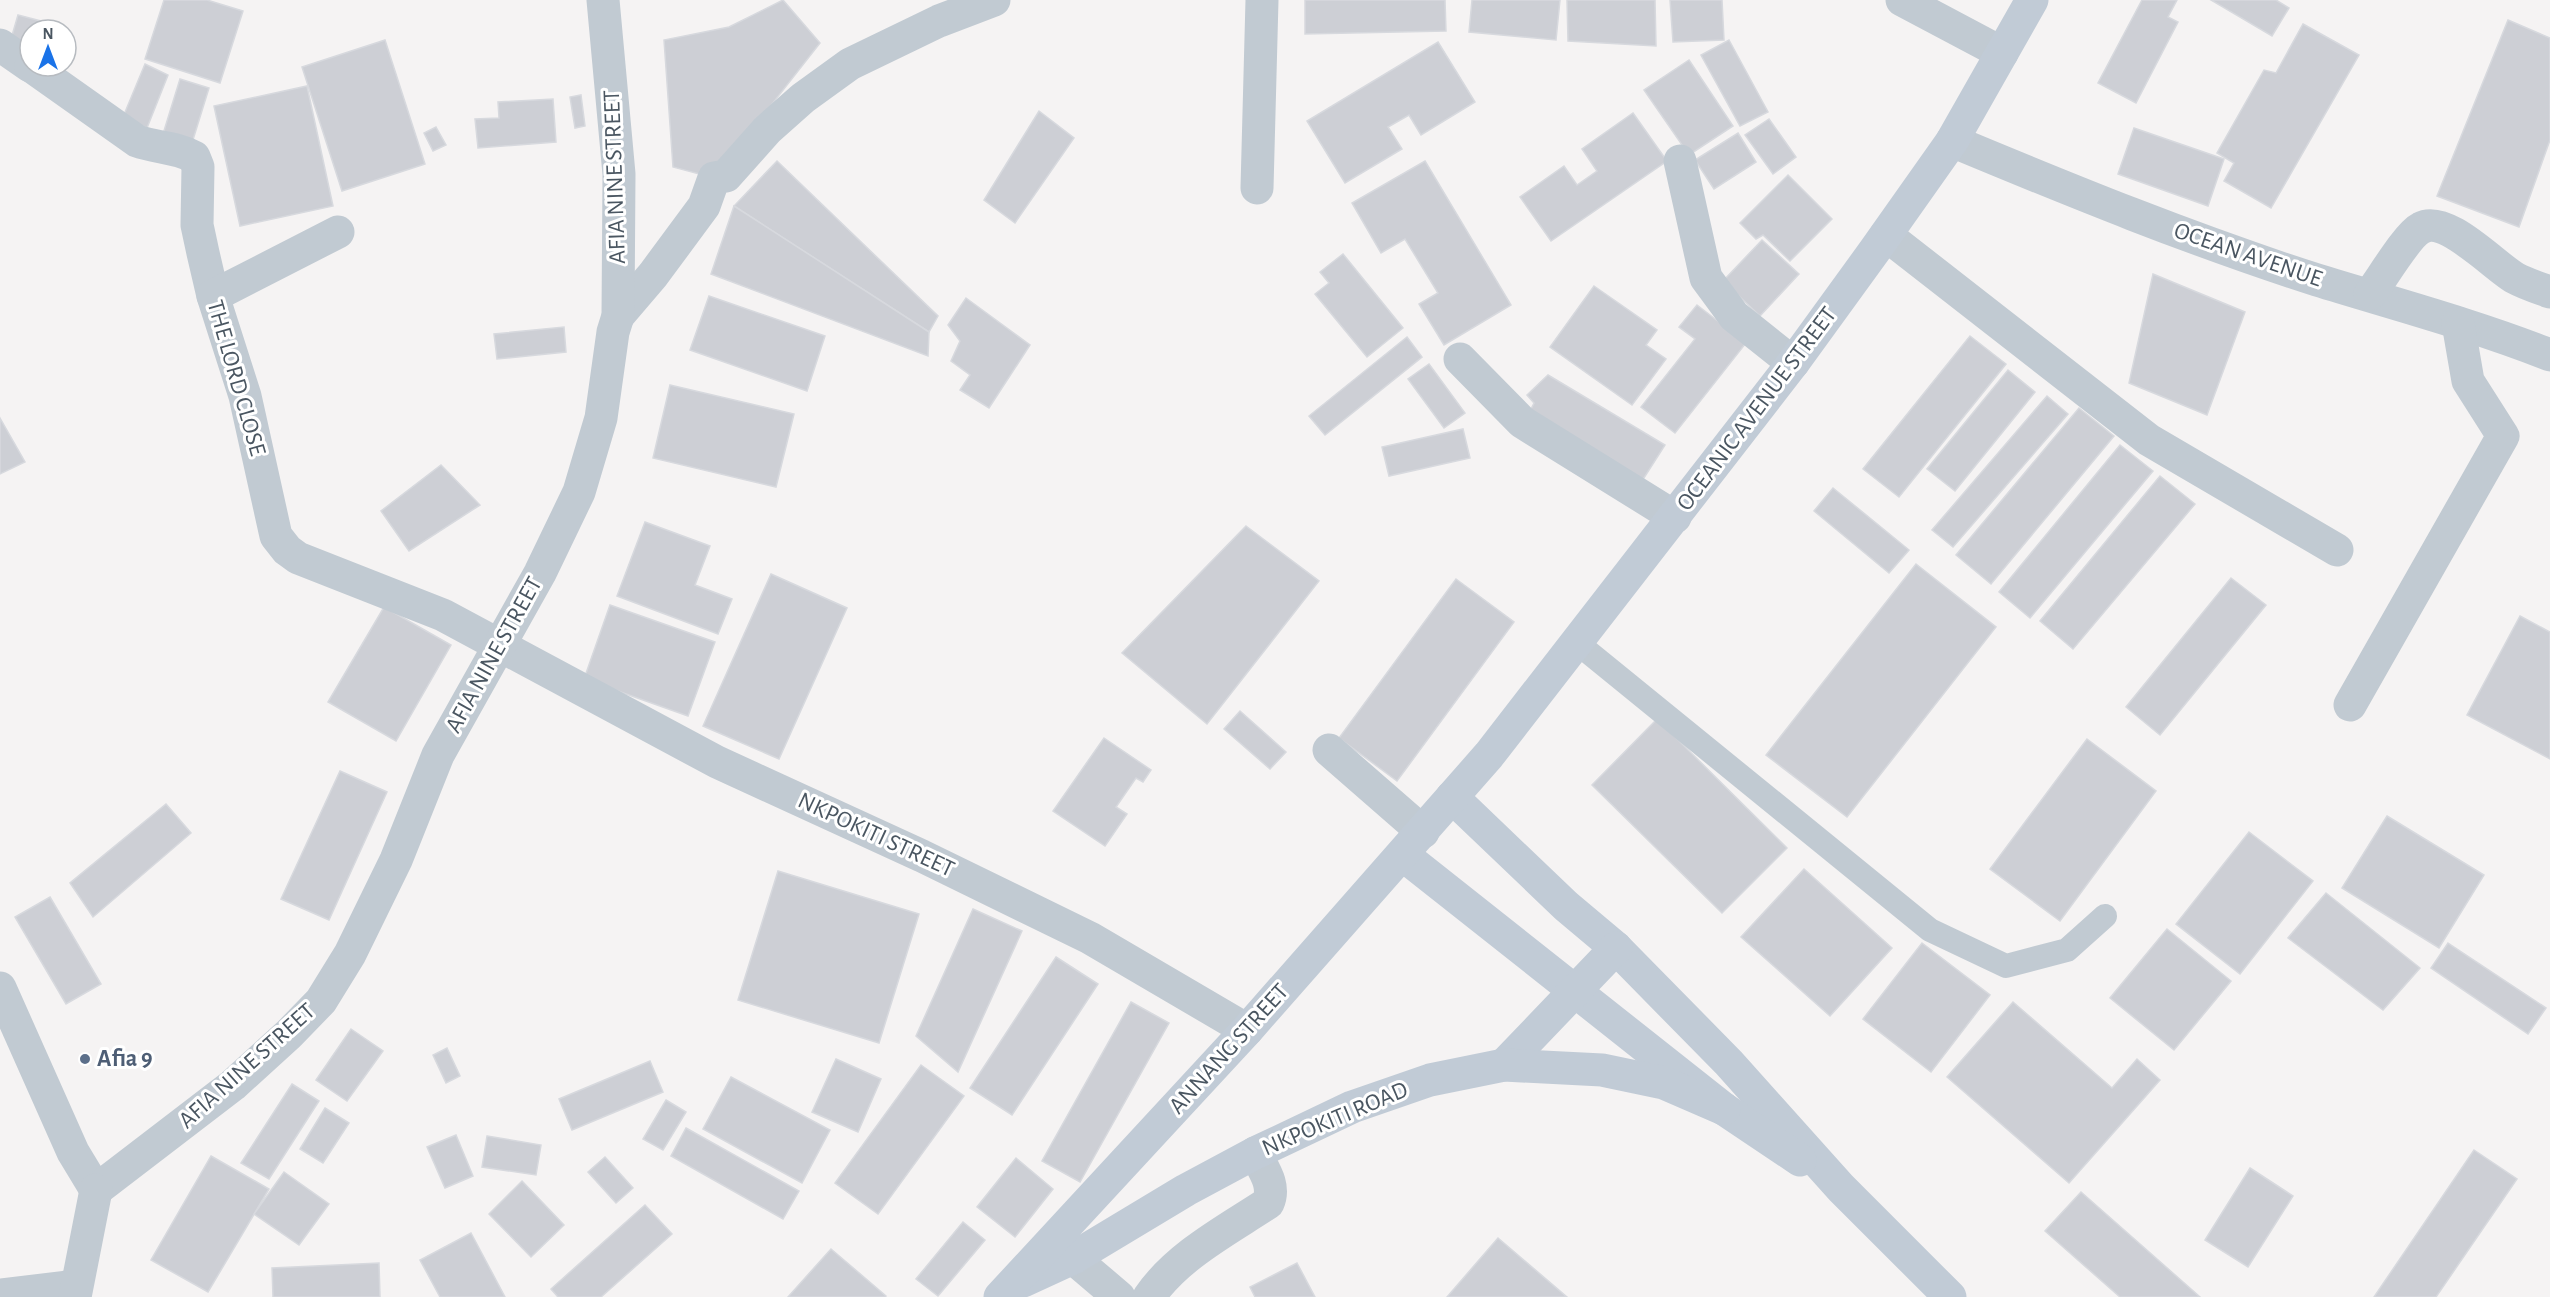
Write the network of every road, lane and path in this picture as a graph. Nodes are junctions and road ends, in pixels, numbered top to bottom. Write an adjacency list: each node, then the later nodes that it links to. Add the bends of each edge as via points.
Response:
1 (603, 0): 18 (street, AFIA NINE STREET, via 619,174)
2 (994, 0): 18 (street, via 939,21 850,64 803,98 767,130 726,176 714,178 704,206)
3 (1262, 0): 12 (street)
4 (1902, 0): 7 (street)
5 (2032, 0): 7 (main road, OCEANIC AVENUE STREET)
6 (0, 45): 8 (street, THE LORD CLOSE)
7 (2002, 53): 10 (main road, OCEANIC AVENUE STREET)
8 (18, 58)
9 (47, 78): 17 (street, THE LORD CLOSE, via 137,141 194,157 198,167 198,225)
10 (1952, 141): 14 (main road, OCEANIC AVENUE STREET); 16 (street, OCEAN AVENUE, via 2119,211)
11 (1680, 161): 22 (street, via 1706,278 1734,316)
12 (1257, 188)
13 (338, 232): 17 (street)
14 (1886, 236): 22 (main road, OCEANIC AVENUE STREET); 24 (street, via 2149,440)
15 (2550, 292): 16 (street, via 2516,279 2450,229 2429,226 2421,228 2408,242)
16 (2370, 294): 19 (street, OCEAN AVENUE)
17 (213, 296): 26 (street, THE LORD CLOSE, via 245,396 276,536 287,550 298,558 443,615)
18 (618, 316): 26 (street, AFIA NINE STREET, via 600,418 579,492)
19 (2458, 323): 20 (street, OCEAN AVENUE); 27 (street, via 2468,381 2503,436)
20 (2550, 355)
21 (1460, 359): 23 (street, via 1522,422)
22 (1793, 363): 23 (main road, OCEANIC AVENUE STREET)
23 (1675, 517): 25 (main road, OCEANIC AVENUE STREET)
24 (2337, 550)
25 (1576, 642): 29 (main road, OCEANIC AVENUE STREET); 31 (lane, via 1930,930 2006,966 2067,950)
26 (501, 646): 35 (street, NKPOKITI STREET, via 717,762 1090,938); 40 (street, AFIA NINE STREET, via 438,755 391,870 350,954 321,1001 233,1085)
27 (2350, 705)
28 (1329, 750): 30 (street)
29 (1452, 797): 30 (main road, ANNANG STREET); 32 (main road)
30 (1413, 844): 34 (main road); 35 (main road, ANNANG STREET)
31 (2105, 916)
32 (1616, 948): 34 (main road); 39 (main road, via 1730,1063)
33 (0, 988): 40 (street, via 74,1152)
34 (1573, 991): 36 (main road); 37 (main road)
35 (1247, 1030): 43 (main road, ANNANG STREET)
36 (1504, 1065): 37 (main road, NKPOKITI ROAD, via 1556,1066 1664,1083); 38 (main road, NKPOKITI ROAD, via 1430,1080 1352,1107)
37 (1724, 1109): 39 (main road)
38 (1255, 1153): 41 (main road, NKPOKITI ROAD); 46 (street, via 1271,1183 1268,1203 1189,1256)
39 (1841, 1188): 47 (main road)
40 (96, 1190): 42 (street)
41 (1073, 1258): 43 (main road, NKPOKITI ROAD); 45 (street)
42 (75, 1292): 44 (street)
43 (1004, 1293)
44 (0, 1295)
45 (1119, 1297)
46 (1149, 1297)
47 (1950, 1297)

